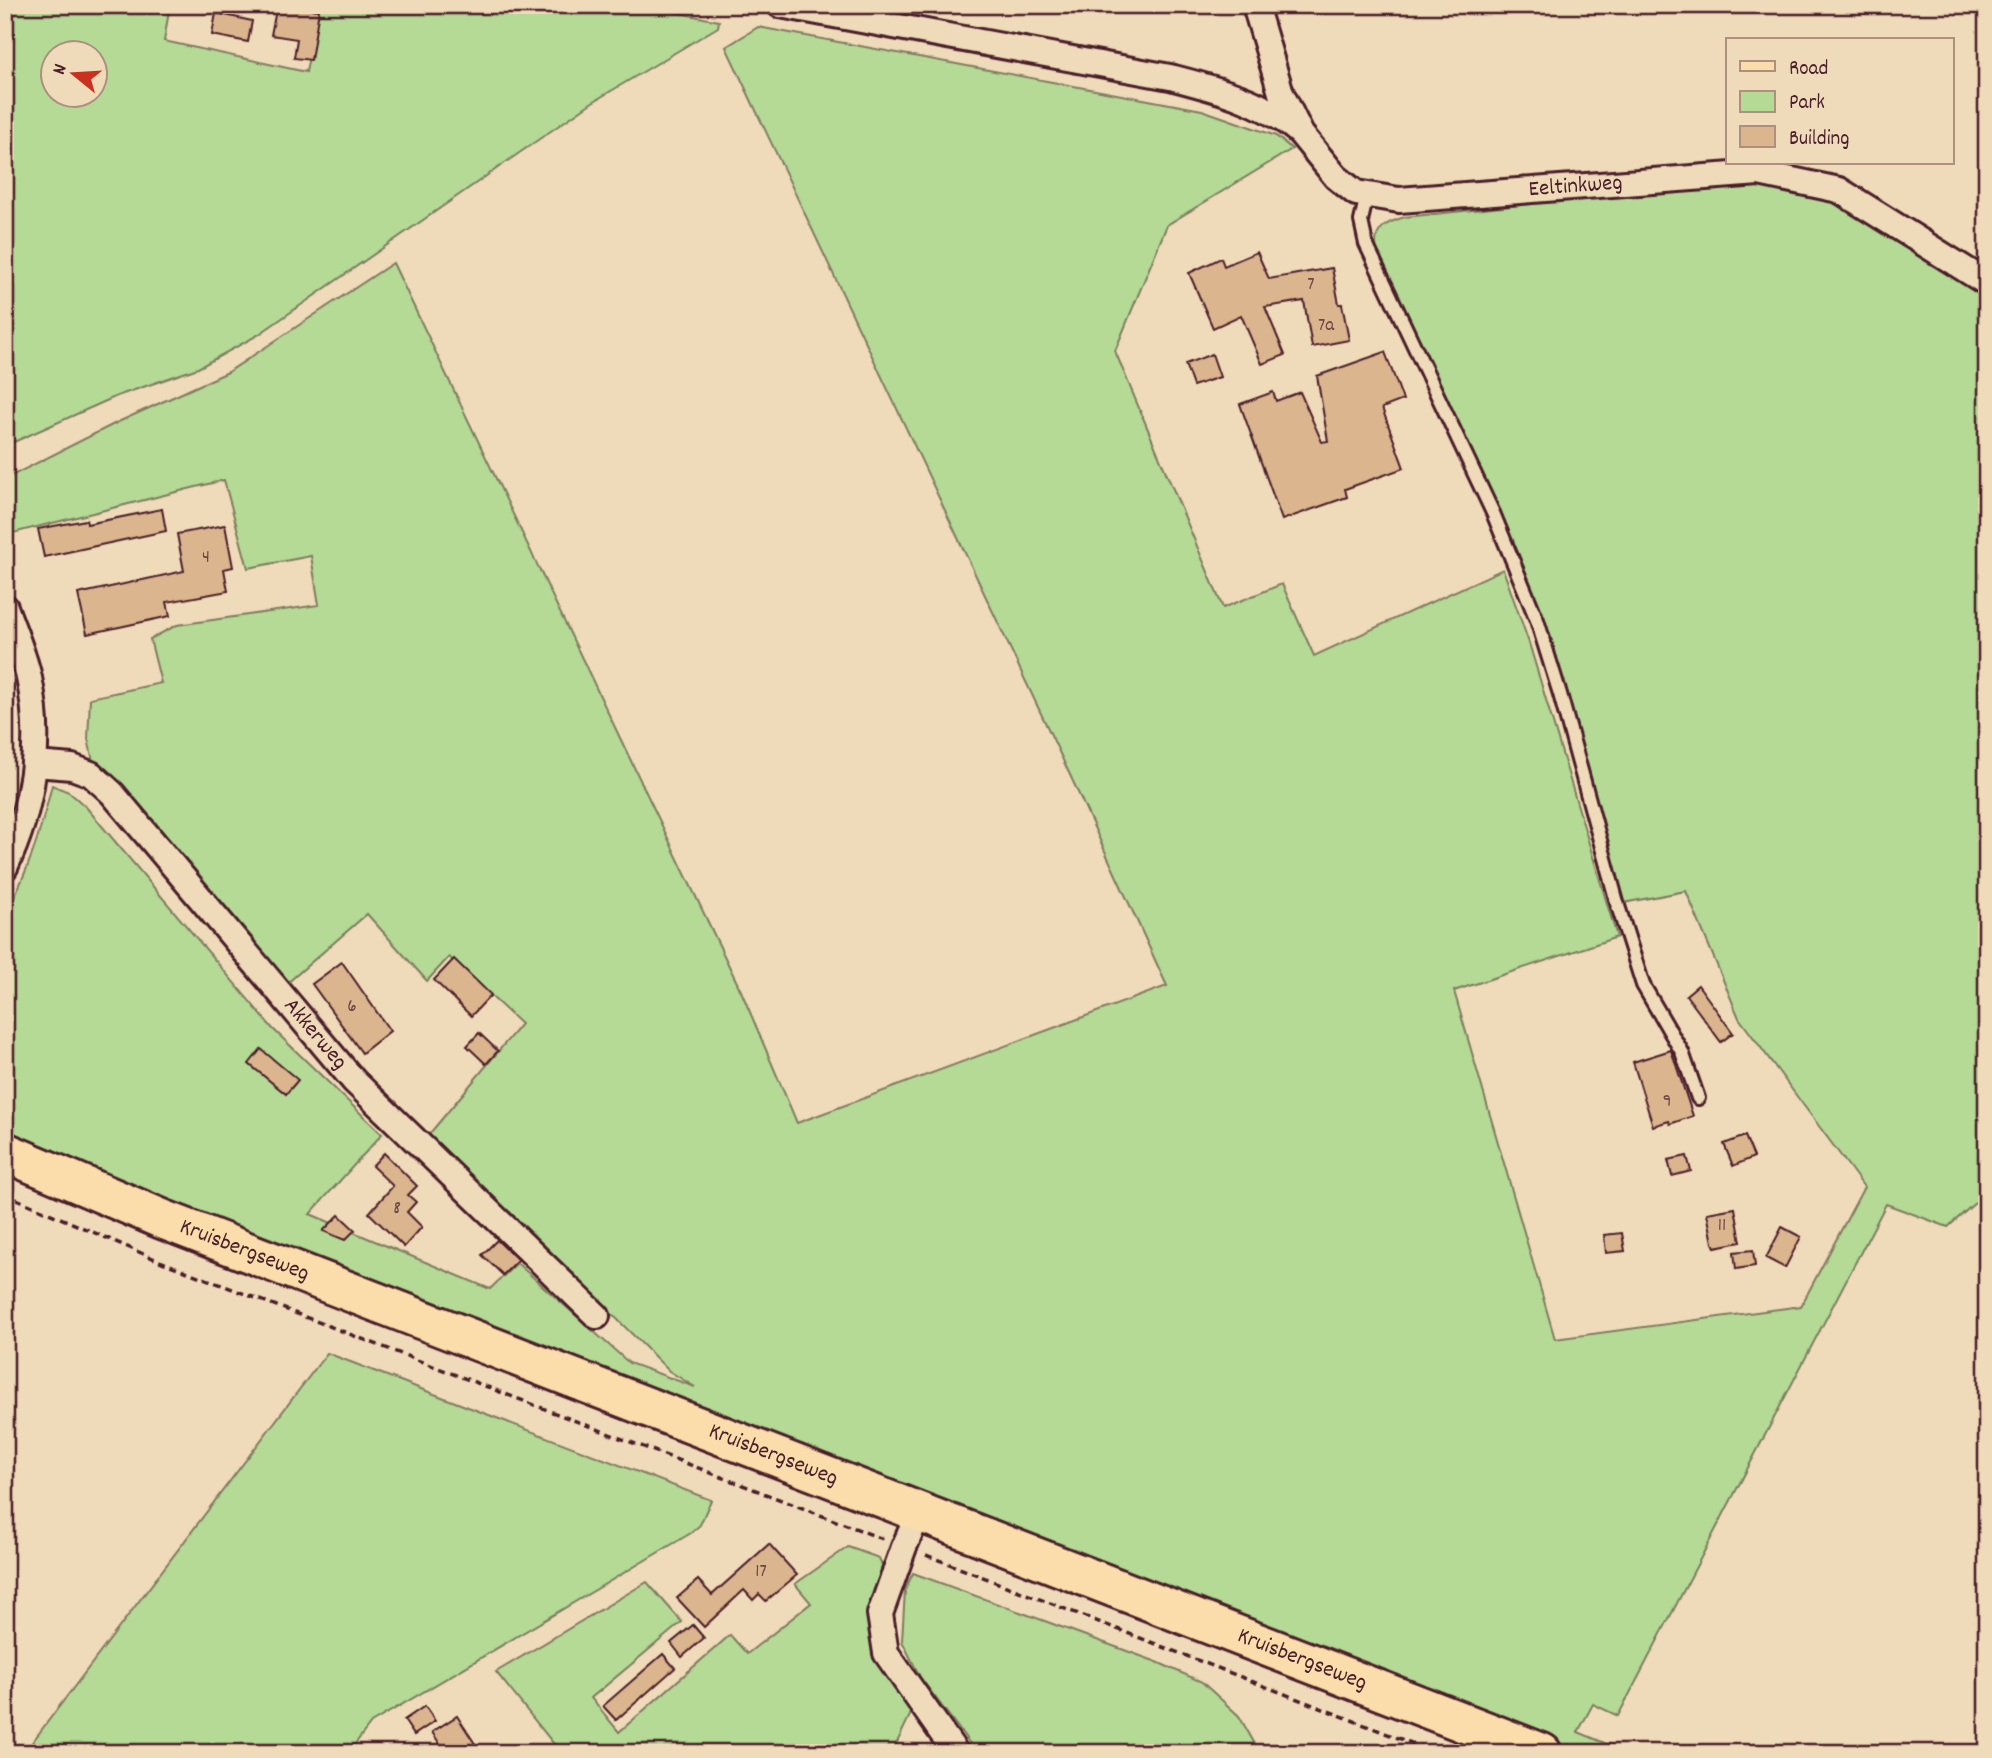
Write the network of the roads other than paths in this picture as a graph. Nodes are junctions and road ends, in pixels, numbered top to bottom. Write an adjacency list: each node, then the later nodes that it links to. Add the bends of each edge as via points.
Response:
1 (780, 5): 3 (street, via 1170,77 1224,91 1283,119)
2 (1255, 5): 3 (street, Eeltinkweg, via 1281,93)
3 (1301, 134): 4 (street, Eeltinkweg, via 1336,177 1356,193)
4 (1367, 195): 5 (street, Eeltinkweg, via 1399,200 1759,173 1839,190); 9 (lane, via 1361,221 1366,244 1493,513 1537,620 1643,985 1682,1052)
5 (1987, 284)
6 (5, 607): 7 (street, via 29,677)
7 (35, 764): 8 (street); 11 (street, Akkerweg, via 72,767 91,774 112,793 354,1081)
8 (5, 867)
9 (1698, 1098)
10 (5, 1152): 12 (main road, Kruisbergseweg, via 162,1219)
11 (597, 1316)
12 (919, 1513): 13 (street, via 880,1614 886,1653); 14 (main road, Kruisbergseweg)
13 (956, 1753)
14 (1542, 1753)

